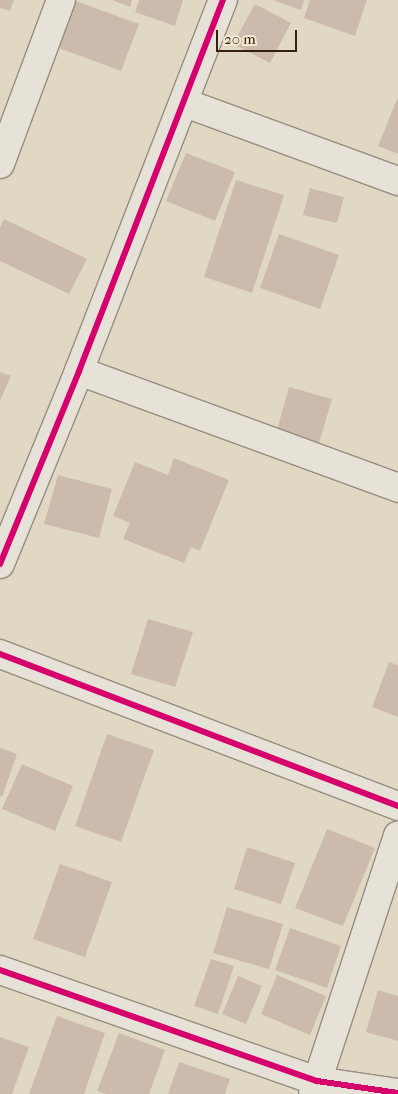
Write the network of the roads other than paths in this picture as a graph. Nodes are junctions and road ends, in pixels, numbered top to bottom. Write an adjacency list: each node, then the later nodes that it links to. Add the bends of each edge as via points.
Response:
1 (61, 0): 4 (street)
2 (224, 0): 3 (street)
3 (185, 103): 5 (street); 6 (street)
4 (0, 164)
5 (398, 181)
6 (79, 371): 7 (street); 8 (street)
7 (398, 488)
8 (0, 564)
9 (0, 654): 10 (street)
10 (398, 806)
11 (398, 836): 13 (street)
12 (0, 970): 13 (street)
13 (315, 1087): 14 (street)
14 (398, 1093)

